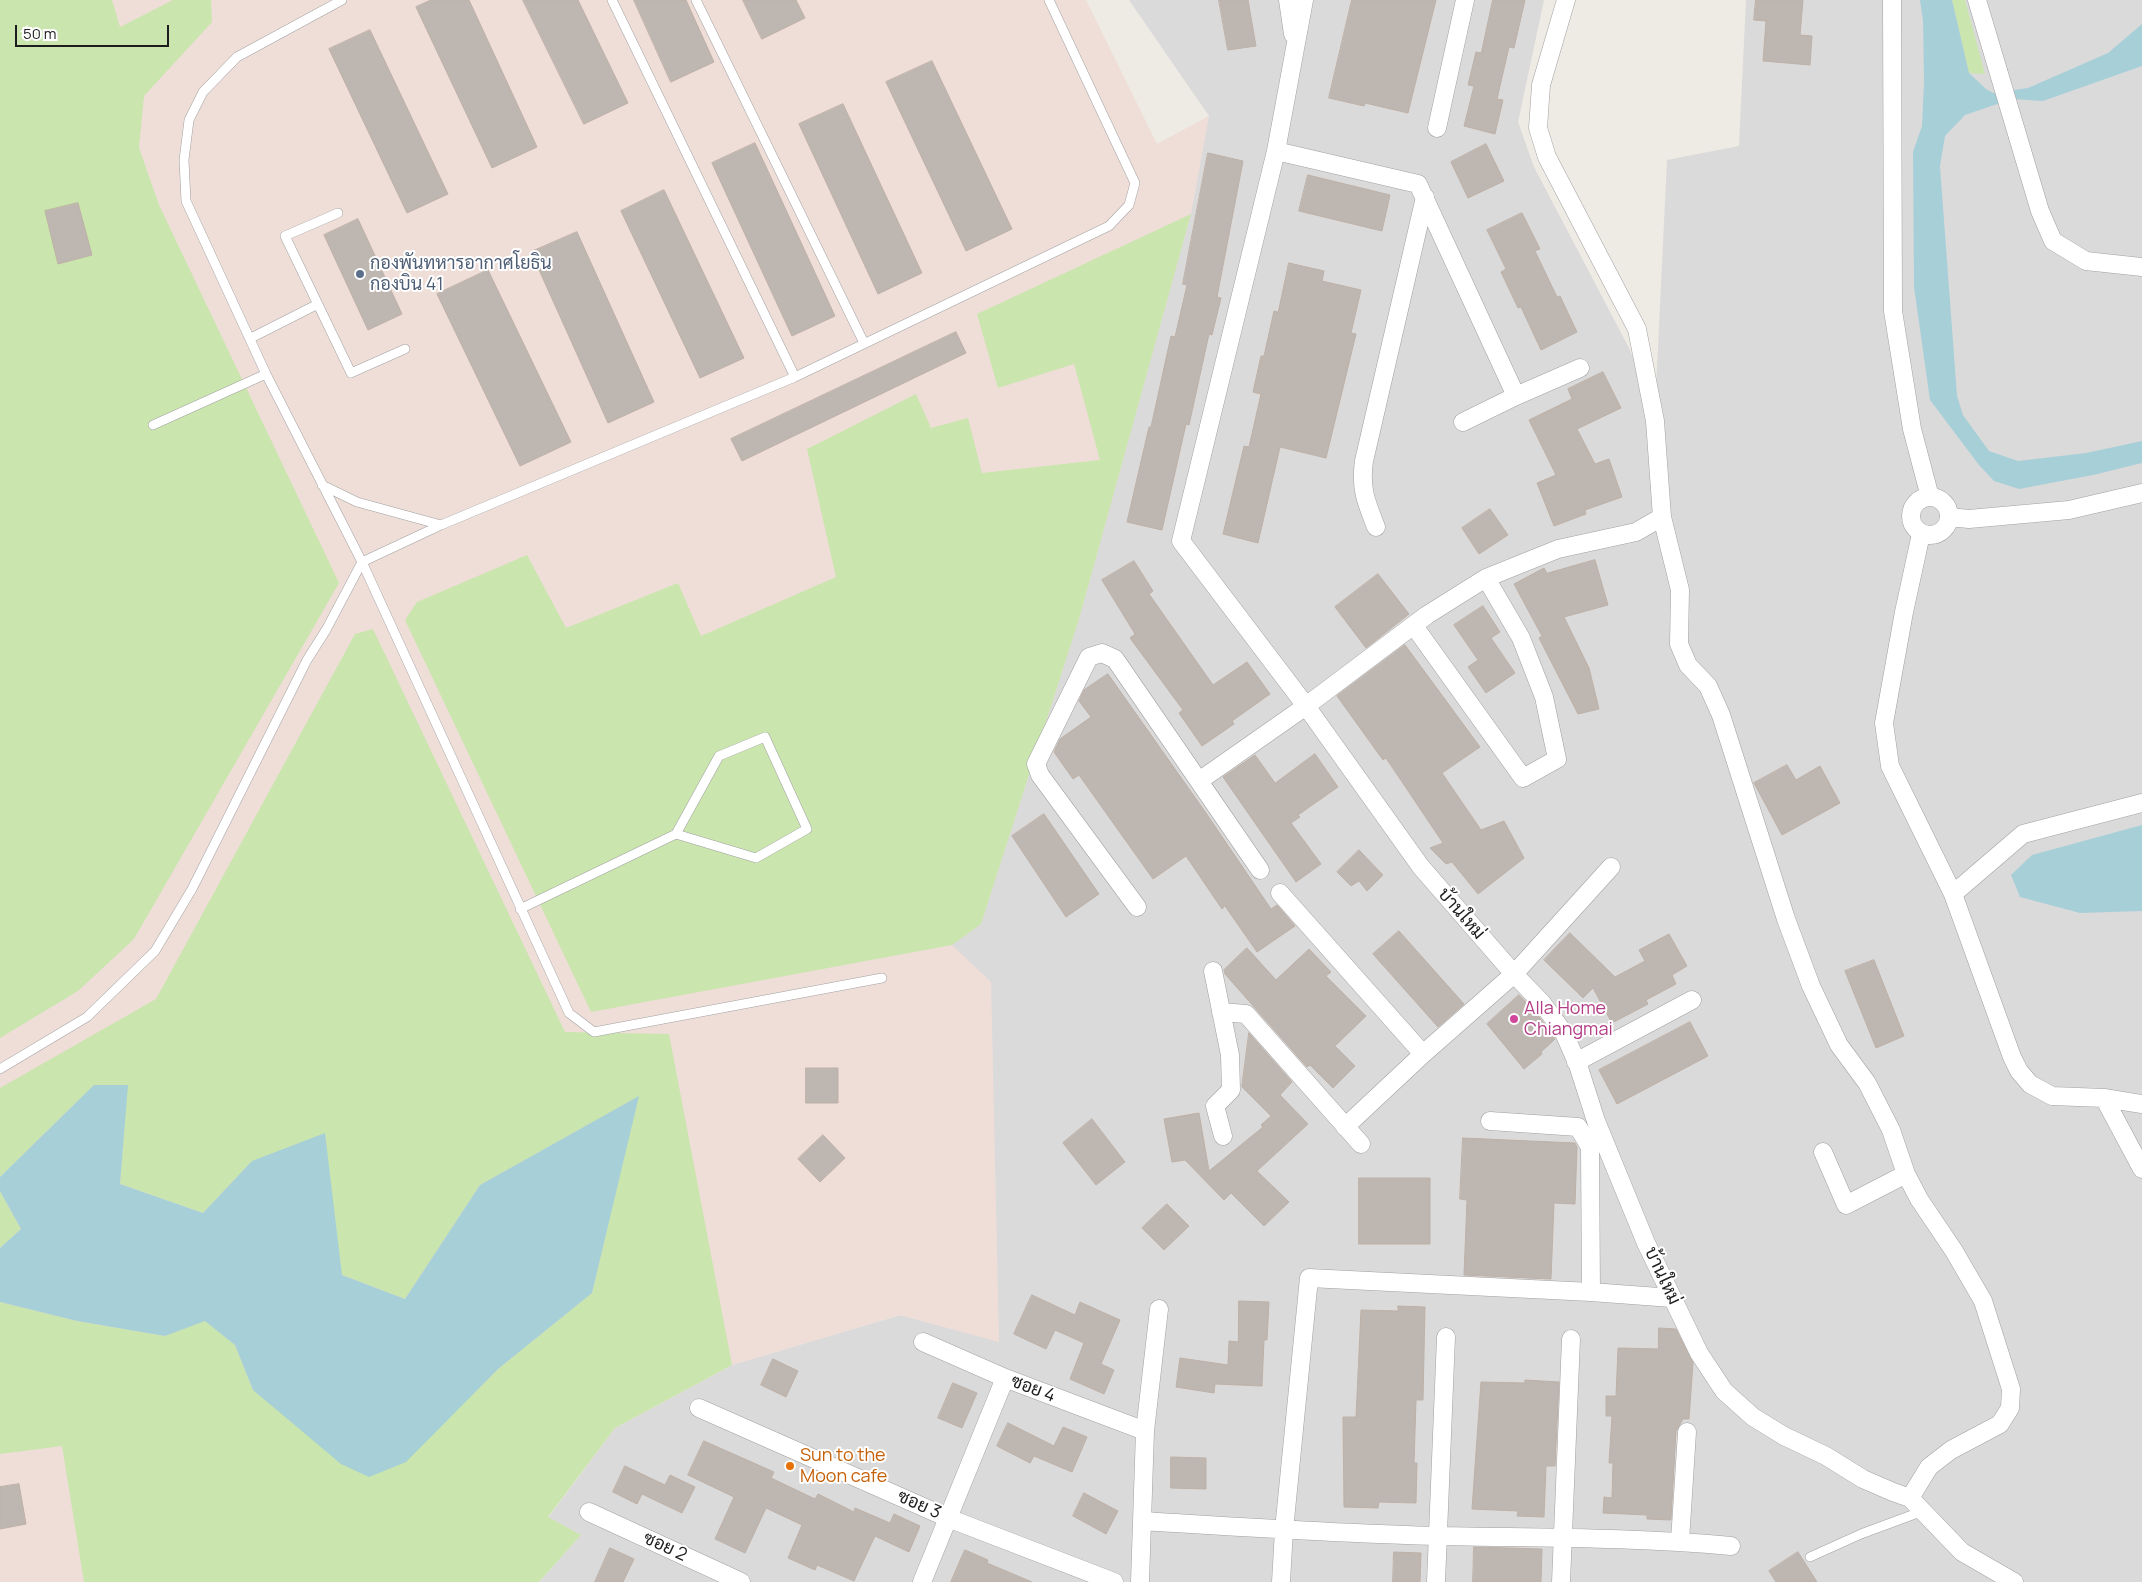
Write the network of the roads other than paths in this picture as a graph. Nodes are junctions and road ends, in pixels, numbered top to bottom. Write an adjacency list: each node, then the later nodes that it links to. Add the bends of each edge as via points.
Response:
1 (342, 0): 18 (lane, via 237,57 203,92 189,120 184,160 186,201)
2 (612, 0): 23 (lane)
3 (696, 0): 19 (lane)
4 (1049, 0): 19 (lane, via 1135,183 1129,204 1109,226)
5 (1288, 0): 11 (street)
6 (1304, 0): 11 (street)
7 (1466, 0): 12 (street)
8 (1566, 0): 30 (street, via 1542,85 1538,128 1547,157 1637,329 1655,421)
9 (1892, 0): 29 (street, via 1893,311 1912,429)
10 (1977, 0): 16 (street, via 2010,117 2053,241 2086,261)
11 (1295, 45): 13 (street)
12 (1437, 128)
13 (1276, 151): 14 (street, via 1418,184); 38 (street, บ้านใหม่, via 1181,541)
14 (1425, 197): 24 (street); 33 (street, via 1364,461 1364,497)
15 (338, 213): 17 (lane, via 285,236)
16 (2142, 267)
17 (318, 304): 18 (lane); 20 (lane, via 351,373)
18 (251, 338): 22 (lane)
19 (864, 343): 23 (lane)
20 (405, 349)
21 (1580, 368): 24 (street)
22 (266, 374): 26 (lane); 27 (lane)
23 (795, 377): 32 (lane)
24 (1516, 396): 25 (street)
25 (1463, 422)
26 (153, 425)
27 (322, 485): 32 (lane, via 358,502); 35 (lane)
28 (2142, 493): 31 (street, via 2069,510 1969,519)
29 (1930, 497): 31 (street, via 1944,503); 34 (street, via 1916,502 1912,508 1911,523)
30 (1662, 517): 36 (street, via 1636,532 1558,549); 64 (street, via 1680,590 1679,644 1688,665 1708,686 1721,715 1786,919 1811,986 1839,1045 1867,1083 1891,1130)
31 (1949, 517): 34 (street, via 1943,531 1936,535)
32 (441, 525): 35 (lane)
33 (1376, 527)
34 (1921, 534): 45 (street, via 1884,723 1890,766)
35 (362, 562): 47 (lane); 55 (lane, via 307,660 192,889 155,951 86,1017)
36 (1486, 578): 37 (street); 37 (street, via 1520,638 1544,697 1557,759 1523,778)
37 (1414, 626): 38 (street)
38 (1306, 706): 39 (street); 49 (street, บ้านใหม่, via 1421,867)
39 (1199, 781): 43 (street); 46 (street, via 1115,659 1102,653 1089,657 1036,764 1040,776)
40 (2142, 803): 45 (street, via 2023,834)
41 (676, 834): 41 (lane, via 719,756 765,737 807,829 756,858); 47 (lane)
42 (1612, 867): 49 (street)
43 (1260, 870)
44 (1280, 893): 53 (street)
45 (1953, 894): 56 (street, via 2019,1071 2030,1084 2052,1096)
46 (1137, 907)
47 (520, 909): 50 (lane, via 569,1013 594,1032)
48 (1213, 971): 52 (street)
49 (1514, 974): 53 (street); 54 (street, บ้านใหม่, via 1564,1032)
50 (882, 978)
51 (1692, 1000): 54 (street)
52 (1221, 1012): 59 (street, via 1246,1014); 60 (street, via 1230,1055 1231,1090 1215,1106)
53 (1423, 1054): 59 (street)
54 (1576, 1062): 66 (street, บ้านใหม่, via 1596,1121)
55 (0, 1069)
56 (2104, 1098): 57 (street); 63 (street)
57 (2142, 1104)
58 (1490, 1121): 65 (street, via 1578,1127 1590,1147)
59 (1345, 1127): 61 (street)
60 (1223, 1136)
61 (1361, 1144)
62 (1823, 1152): 64 (street, via 1846,1205)
63 (2142, 1169)
64 (1906, 1174): 75 (street, via 1983,1300 2011,1389 2010,1408 2000,1424 1952,1450 1929,1467)
65 (1590, 1292): 66 (street); 80 (street, via 1309,1278)
66 (1672, 1298): 75 (street, บ้านใหม่, via 1699,1353 1724,1391 1753,1417 1863,1479)
67 (1159, 1309): 73 (street)
68 (1446, 1337): 81 (street)
69 (1571, 1339): 82 (street)
70 (923, 1342): 71 (street, ซอย 4)
71 (1005, 1378): 73 (street, ซอย 4); 78 (street)
72 (700, 1408): 78 (street, ซอย 3)
73 (1145, 1432): 79 (street)
74 (1687, 1432): 83 (street)
75 (1910, 1498): 76 (street, บ้านใหม่)
76 (1923, 1511): 85 (lane); 93 (street, บ้านใหม่, via 1962,1552)
77 (589, 1512): 86 (street, ซอย 2)
78 (948, 1518): 87 (street); 88 (street, ซอย 3)
79 (1142, 1521): 80 (street); 89 (street)
80 (1284, 1530): 81 (street); 90 (street)
81 (1438, 1536): 82 (street); 91 (street)
82 (1563, 1538): 83 (street); 92 (street)
83 (1680, 1541): 84 (street)
84 (1731, 1546)
85 (1810, 1557)
86 (741, 1582)
87 (922, 1582)
88 (1114, 1582)
89 (1140, 1582)
90 (1281, 1582)
91 (1436, 1582)
92 (1561, 1582)
93 (2014, 1582)

